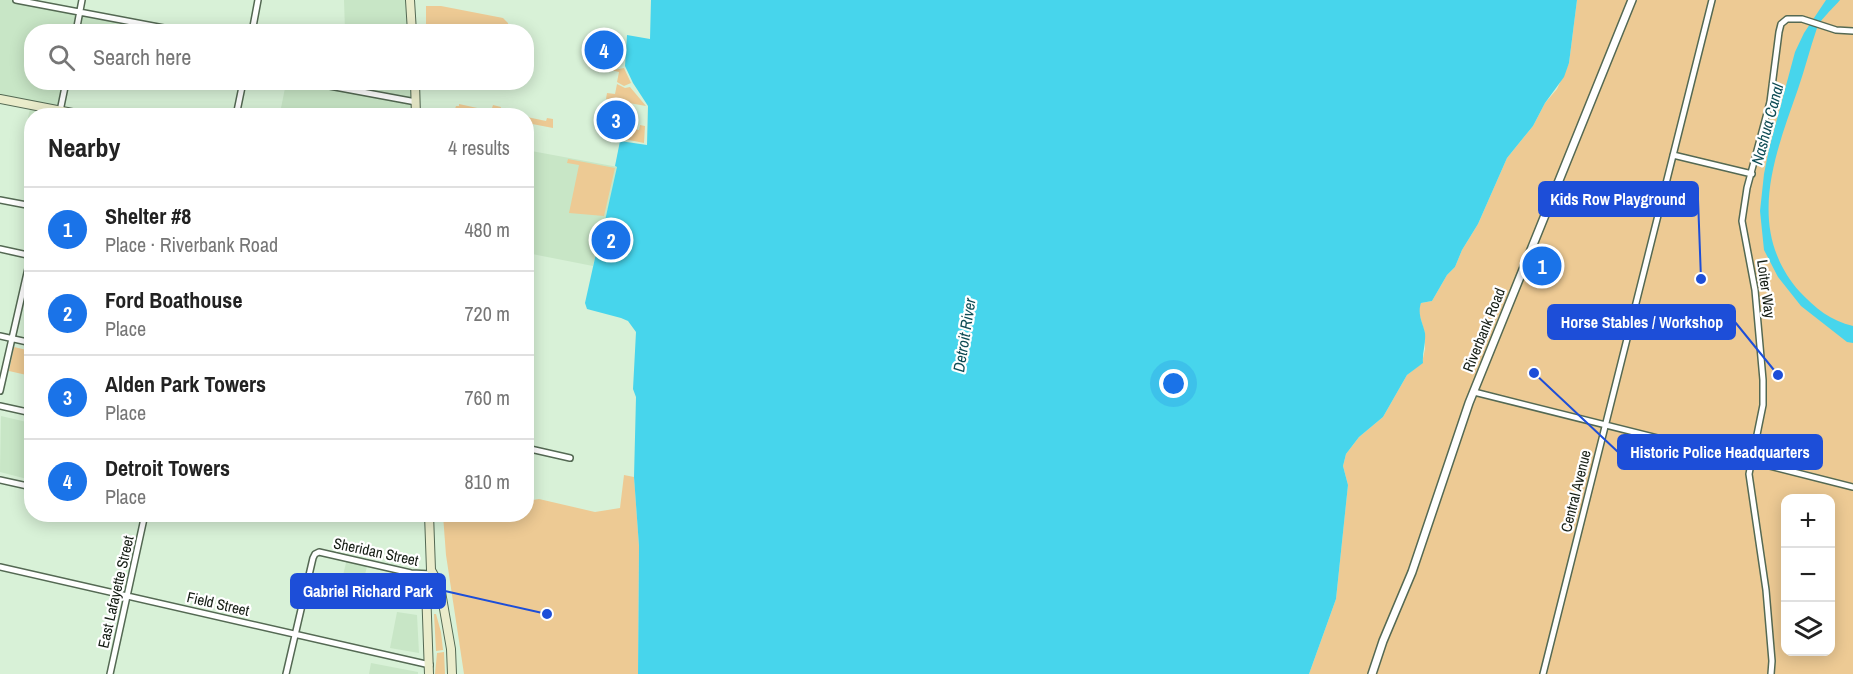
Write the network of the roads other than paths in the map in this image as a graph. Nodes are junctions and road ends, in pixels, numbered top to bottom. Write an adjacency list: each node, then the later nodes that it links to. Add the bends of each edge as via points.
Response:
1 (16, 0): 7 (street)
2 (82, 0): 7 (street)
3 (258, 0): 10 (street)
4 (410, 0): 11 (main road)
5 (1632, 0): 34 (street, Riverbank Road)
6 (1712, 0): 23 (street, Central Avenue)
7 (80, 12): 8 (street); 9 (street)
8 (78, 24)
9 (143, 24)
10 (254, 24)
11 (412, 24)
12 (1853, 30): 24 (street, Loiter Way, via 1786,19 1779,32 1770,102)
13 (64, 90): 20 (street)
14 (241, 90): 21 (street)
15 (362, 90): 18 (street)
16 (415, 90): 18 (main road)
17 (0, 99): 19 (main road)
18 (416, 102): 22 (main road)
19 (39, 108)
20 (61, 108)
21 (238, 108)
22 (416, 108)
23 (1673, 155): 24 (street); 37 (street, Central Avenue)
24 (1752, 174): 40 (street, Loiter Way, via 1742,220 1755,290 1763,394)
25 (0, 200): 26 (street)
26 (24, 204)
27 (0, 249): 28 (street)
28 (24, 253)
29 (24, 285): 31 (street)
30 (0, 336): 31 (street)
31 (12, 339): 32 (street); 33 (street)
32 (24, 341)
33 (0, 391)
34 (1474, 392): 37 (street); 56 (street, Riverbank Road)
35 (0, 406): 36 (street)
36 (24, 411)
37 (1605, 424): 40 (street); 57 (street, Central Avenue)
38 (534, 450): 39 (street)
39 (570, 458)
40 (1751, 461): 43 (street); 58 (street, Loiter Way, via 1752,501 1771,639)
41 (0, 480): 42 (street)
42 (24, 485)
43 (1853, 487)
44 (144, 522): 48 (street, East Lafayette Street)
45 (429, 522): 47 (main road)
46 (0, 567): 48 (street, Field Street)
47 (432, 574): 49 (street, Sheridan Street, via 315,554); 50 (main road, via 440,586); 51 (main road, via 426,588)
48 (127, 596): 49 (street, Field Street); 52 (street, East Lafayette Street)
49 (295, 634): 51 (street, Field Street); 53 (street)
50 (452, 656): 54 (main road); 55 (main road)
51 (429, 670)
52 (110, 674)
53 (286, 674)
54 (452, 674)
55 (458, 674)
56 (1372, 674)
57 (1543, 674)
58 (1771, 674)

